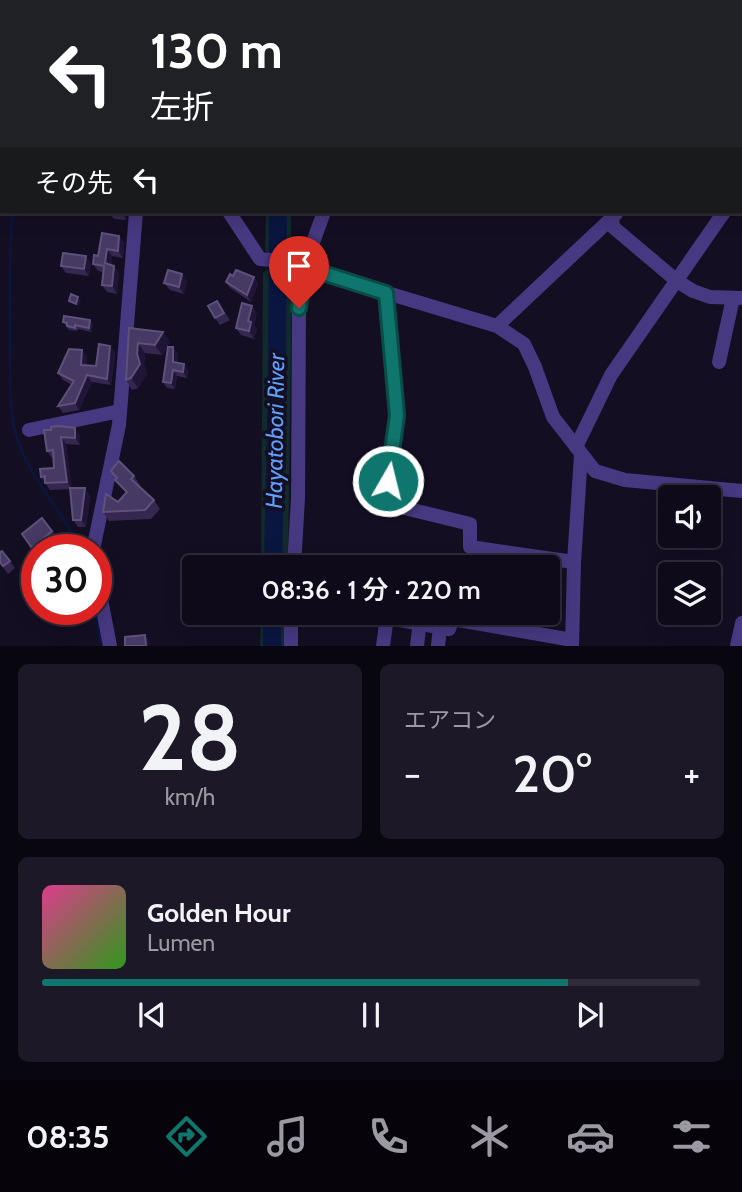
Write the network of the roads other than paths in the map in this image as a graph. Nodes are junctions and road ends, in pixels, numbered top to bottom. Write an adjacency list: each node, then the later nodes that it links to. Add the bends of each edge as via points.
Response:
1 (136, 214): 12 (street)
2 (230, 214): 6 (street, via 257,257)
3 (323, 214): 6 (street)
4 (614, 214): 7 (street, via 613,227); 10 (street)
5 (723, 214): 7 (street)
6 (298, 264): 8 (street); 17 (street)
7 (677, 281): 9 (street, via 710,296); 14 (street, via 611,375)
8 (386, 293): 10 (street); 18 (street, via 397,415 384,503 470,524 470,547)
9 (738, 298): 11 (street)
10 (497, 326): 14 (street, via 524,344 553,417)
11 (719, 362)
12 (120, 411): 13 (street); 16 (street)
13 (29, 430)
14 (578, 451): 15 (street, via 596,471 625,480); 18 (street)
15 (742, 491)
16 (95, 534)
17 (295, 555)
18 (574, 562): 26 (street)
19 (742, 623): 32 (street)
20 (106, 625): 27 (street)
21 (291, 625): 28 (street)
22 (380, 625): 29 (street)
23 (419, 625): 30 (street)
24 (436, 625): 25 (street)
25 (440, 627): 26 (street, via 449,629 453,619); 31 (street)
26 (572, 643)
27 (110, 646)
28 (291, 646)
29 (383, 646)
30 (416, 646)
31 (438, 646)
32 (737, 646)

